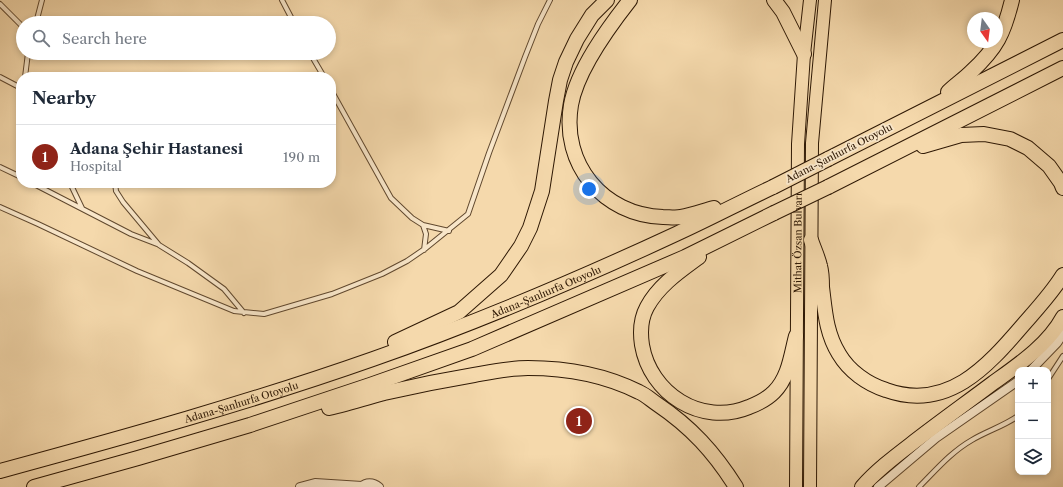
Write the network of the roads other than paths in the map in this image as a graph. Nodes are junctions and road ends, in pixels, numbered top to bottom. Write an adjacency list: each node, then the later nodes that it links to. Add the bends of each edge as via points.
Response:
1 (42, 0): 11 (lane)
2 (282, 0): 12 (lane)
3 (550, 0): 36 (lane, via 525,57 468,214)
4 (607, 0): 47 (highway, via 592,15 566,62 556,101 542,191 521,246 501,275 459,312 393,343)
5 (630, 0): 32 (highway, via 597,46 579,78 571,104 569,126 572,147 577,162 587,178 616,204 635,212 655,216 680,217)
6 (774, 0): 15 (highway, via 784,12)
7 (810, 0): 15 (main road, Mithat Özsan Bulvarı)
8 (825, 0): 38 (main road, Mithat Özsan Bulvarı, via 812,143)
9 (1012, 0): 24 (highway, via 1000,38 991,51)
10 (0, 4): 13 (lane)
11 (38, 16)
12 (290, 16)
13 (16, 20)
14 (1063, 40): 24 (highway, Adana-Şanlıurfa Otoyolu)
15 (804, 54): 45 (main road, Mithat Özsan Bulvarı, via 798,144)
16 (27, 60): 19 (lane)
17 (314, 60): 20 (lane)
18 (1063, 68): 25 (highway)
19 (26, 72)
20 (321, 72)
21 (0, 77): 22 (lane)
22 (16, 85)
23 (336, 99): 35 (lane, via 391,198)
24 (938, 103): 32 (highway, Adana-Şanlıurfa Otoyolu, bridge)
25 (880, 161): 31 (highway, via 961,135 984,134 1010,139 1028,148 1049,166); 37 (highway, bridge)
26 (0, 166): 27 (lane)
27 (16, 174)
28 (42, 188): 34 (lane)
29 (72, 188): 34 (lane)
30 (116, 188): 39 (lane, via 123,202)
31 (1063, 188)
32 (760, 193): 47 (highway, Adana-Şanlıurfa Otoyolu, via 560,287)
33 (0, 207): 42 (lane, via 137,271 234,312)
34 (82, 208): 39 (lane, via 131,234)
35 (423, 225): 36 (lane); 40 (lane, via 426,234)
36 (449, 231): 40 (lane)
37 (734, 232): 45 (highway, via 666,282 647,307 641,325 641,340 648,367 656,379 684,405 723,414 759,403 774,392 787,372); 52 (highway, via 650,272 472,349)
38 (811, 240): 41 (highway, via 820,267 826,319 839,355 848,367 867,381 880,388 908,396 940,392 955,387 977,373 1000,353 1052,292); 60 (main road, Mithat Özsan Bulvarı)
39 (159, 245): 42 (lane, via 224,289)
40 (424, 250): 42 (lane, via 382,274 332,294 264,314)
41 (1063, 275)
42 (244, 313)
43 (1063, 317): 61 (highway, via 1051,335 1017,366 884,465)
44 (1063, 334): 48 (street)
45 (796, 336): 59 (main road, Mithat Özsan Bulvarı)
46 (1063, 356): 49 (lane)
47 (362, 362): 53 (highway, Adana-Şanlıurfa Otoyolu, via 243,402)
48 (1034, 367)
49 (1051, 374)
50 (1015, 383): 62 (street, via 936,438)
51 (1015, 418): 63 (lane, via 962,446)
52 (250, 425): 55 (highway); 58 (highway, via 334,407 384,393 497,371 556,369 606,379 640,393 689,428 709,448)
53 (0, 471)
54 (361, 486): 56 (street, via 315,483); 57 (street, via 371,483)
55 (34, 487)
56 (300, 487)
57 (379, 487)
58 (736, 487)
59 (796, 487)
60 (810, 487)
61 (862, 487)
62 (878, 487)
63 (919, 487)

